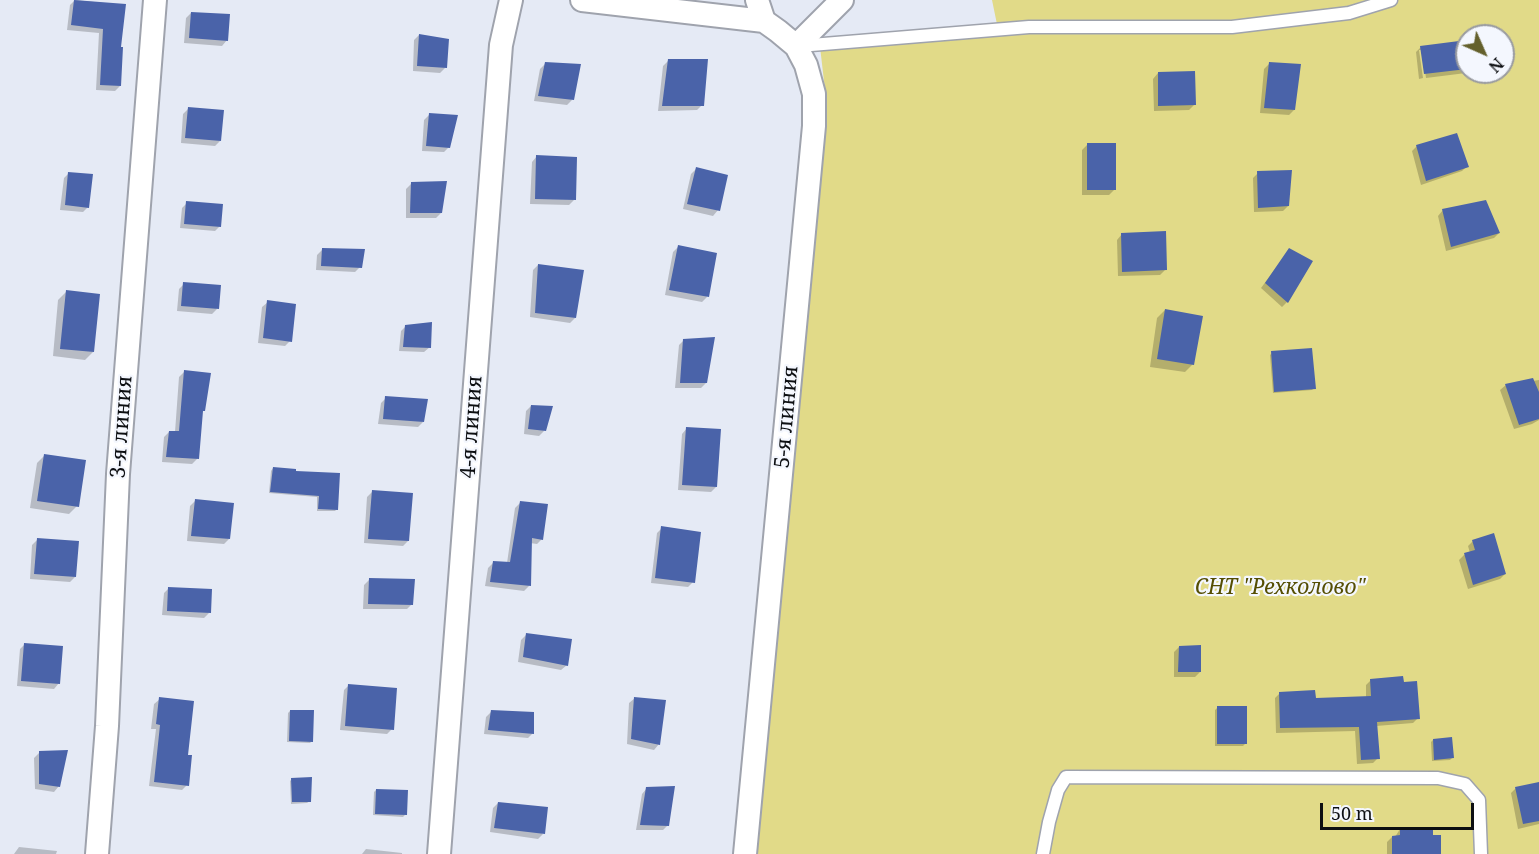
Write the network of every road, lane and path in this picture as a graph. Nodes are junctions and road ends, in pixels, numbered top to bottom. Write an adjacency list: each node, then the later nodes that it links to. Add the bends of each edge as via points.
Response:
1 (155, 0): 8 (street, 3-я линия, via 118,474)
2 (511, 0): 9 (street, 4-я линия, via 501,45)
3 (582, 0): 6 (street)
4 (842, 0): 7 (street)
5 (1391, 0): 7 (lane, via 1349,13 1232,27 1029,27)
6 (761, 11): 7 (street, 5-я линия)
7 (796, 46): 10 (street, 5-я линия, via 814,94 814,126)
8 (98, 854)
9 (439, 854)
10 (745, 854)
11 (1043, 854): 12 (lane, via 1058,790 1066,777 1170,777 1438,778 1465,784 1479,800)
12 (1481, 854)

